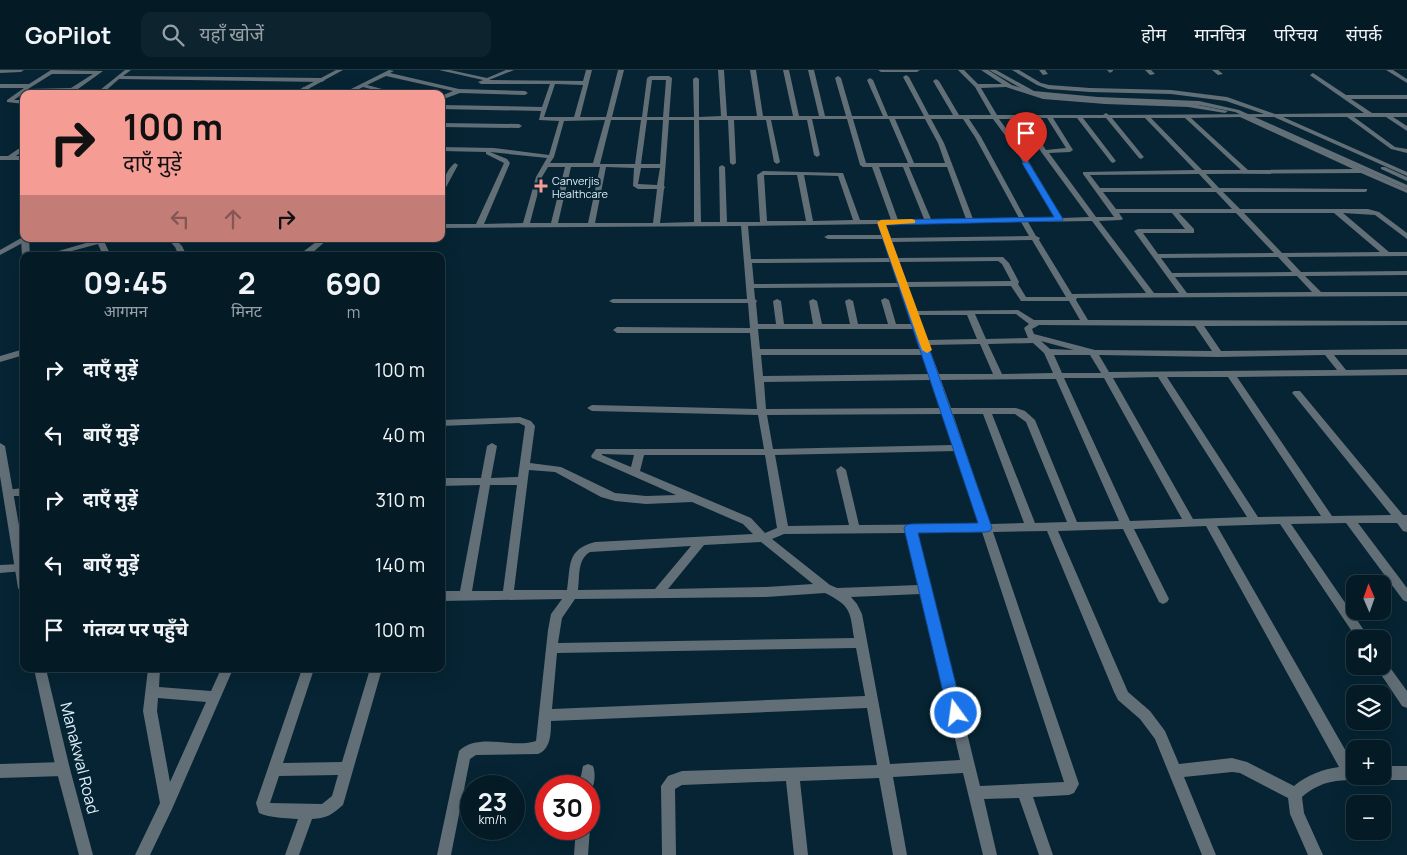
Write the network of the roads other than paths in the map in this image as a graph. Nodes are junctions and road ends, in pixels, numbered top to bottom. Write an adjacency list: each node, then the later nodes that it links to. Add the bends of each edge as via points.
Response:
1 (0, 70): 2 (street)
2 (21, 70)
3 (128, 70): 29 (street)
4 (175, 70): 30 (street)
5 (205, 70): 31 (street)
6 (340, 70): 34 (street)
7 (394, 70): 26 (street)
8 (442, 70): 36 (street)
9 (511, 70): 36 (street)
10 (589, 70): 40 (street)
11 (621, 70): 85 (street)
12 (721, 70): 86 (street)
13 (753, 70): 74 (street)
14 (786, 70): 75 (street)
15 (811, 70): 77 (street)
16 (881, 70): 17 (street)
17 (917, 70)
18 (961, 70): 45 (street)
19 (984, 70): 42 (street)
20 (992, 70): 42 (street)
21 (1006, 70): 66 (street, via 1037,88 1204,99)
22 (1015, 70): 67 (street, via 1048,87 1193,94 1227,99)
23 (1389, 70): 38 (street)
24 (53, 71): 25 (street); 44 (street)
25 (99, 71): 48 (street)
26 (386, 74): 41 (street); 53 (street)
27 (1313, 75): 57 (street)
28 (906, 77): 87 (street)
29 (120, 78): 30 (street); 49 (street)
30 (166, 78): 31 (street)
31 (196, 78): 34 (street)
32 (838, 78): 78 (street)
33 (696, 79): 91 (street)
34 (322, 80): 46 (street)
35 (870, 80): 79 (street)
36 (484, 81): 39 (street); 53 (street)
37 (936, 81): 80 (street)
38 (1407, 81)
39 (553, 83): 40 (street); 61 (street)
40 (584, 83): 84 (street)
41 (362, 85): 51 (street); 52 (street)
42 (1012, 85): 45 (street); 64 (street, via 1027,93 1050,98 1188,104); 65 (street, via 1041,94 1199,103)
43 (0, 86): 44 (street)
44 (30, 86): 47 (street)
45 (977, 86): 81 (street)
46 (304, 89): 50 (street)
47 (24, 90)
48 (72, 90)
49 (104, 90)
50 (308, 90)
51 (352, 90)
52 (382, 90)
53 (459, 91): 55 (street); 56 (street)
54 (20, 93): 59 (street, via 9,101)
55 (526, 94)
56 (445, 96)
57 (1345, 97): 58 (street); 69 (street)
58 (1407, 97)
59 (20, 102)
60 (445, 107): 61 (street)
61 (544, 109): 88 (street, via 541,119)
62 (1145, 115): 63 (street); 73 (street); 121 (street)
63 (1185, 115): 64 (street); 119 (street)
64 (1238, 115): 65 (street); 120 (street)
65 (1246, 115): 66 (street); 127 (street)
66 (1261, 115): 67 (street); 124 (street)
67 (1273, 115): 68 (street); 123 (street)
68 (1348, 115): 69 (street); 98 (street, via 1394,148)
69 (1370, 115): 70 (street)
70 (1387, 115): 71 (street); 94 (street)
71 (1407, 115)
72 (1078, 116): 73 (street); 83 (street); 106 (street)
73 (1106, 116): 102 (street)
74 (764, 117): 75 (street); 86 (street); 107 (street)
75 (796, 117): 76 (street)
76 (809, 117): 77 (street); 100 (street)
77 (822, 117): 78 (street)
78 (849, 117): 79 (street); 111 (street, via 862,164)
79 (889, 117): 87 (street); 112 (street)
80 (961, 117): 81 (street); 87 (street); 137 (street, via 978,137)
81 (995, 117): 82 (street); 135 (street, via 1019,150)
82 (1021, 117): 83 (street); 99 (street)
83 (1049, 117): 99 (street, via 1070,150)
84 (576, 118): 85 (street); 88 (street)
85 (607, 118): 89 (street); 115 (street)
86 (727, 118): 91 (street); 108 (street)
87 (927, 118): 113 (street)
88 (562, 119): 101 (street)
89 (644, 119): 90 (street); 90 (street, via 650,79 669,78); 116 (street)
90 (667, 119): 91 (street); 117 (street)
91 (698, 119): 148 (street)
92 (445, 125): 93 (street)
93 (519, 126)
94 (1407, 129)
95 (445, 149): 97 (street)
96 (20, 150): 104 (street)
97 (481, 150): 101 (street); 150 (street, via 507,163)
98 (1407, 151)
99 (1044, 152): 136 (street)
100 (817, 155)
101 (551, 157): 110 (street)
102 (1141, 157)
103 (0, 158): 104 (street)
104 (9, 158): 105 (street)
105 (20, 158)
106 (1113, 161)
107 (777, 162)
108 (732, 163)
109 (455, 165): 125 (street)
110 (546, 165): 114 (street); 151 (street, via 539,177)
111 (875, 165): 112 (street); 142 (street)
112 (909, 165): 113 (street); 138 (street)
113 (950, 165): 139 (street)
114 (568, 166): 115 (street); 152 (street)
115 (600, 166): 116 (street); 153 (street)
116 (638, 166): 117 (street); 126 (street, via 636,186)
117 (663, 166): 126 (street)
118 (722, 167): 145 (street)
119 (1246, 171): 120 (street); 121 (street)
120 (1364, 171): 127 (street)
121 (1201, 172): 128 (street, via 1085,173); 129 (street)
122 (800, 173): 140 (street, via 841,174); 143 (street, via 760,174); 144 (street)
123 (1407, 174)
124 (1407, 179)
125 (445, 184)
126 (662, 187): 147 (street)
127 (1407, 189)
128 (1098, 190): 129 (street); 131 (street)
129 (1219, 190): 130 (street); 133 (street)
130 (1366, 190)
131 (1114, 211): 132 (street); 136 (street, via 1119,219)
132 (1174, 211): 133 (street); 167 (street, via 1191,231 1138,232)
133 (1240, 211): 134 (street); 164 (street)
134 (1337, 212): 154 (street, via 1375,212); 165 (street)
135 (1059, 219): 136 (street); 137 (street)
136 (1095, 219): 178 (street)
137 (1023, 220): 139 (street); 157 (street)
138 (928, 221): 139 (street); 142 (street)
139 (970, 221)
140 (857, 222): 141 (street); 144 (street)
141 (881, 222): 142 (street); 156 (street)
142 (895, 222)
143 (764, 223): 144 (street); 146 (street)
144 (810, 223)
145 (724, 224): 146 (street); 148 (street)
146 (744, 224): 169 (street)
147 (656, 225): 148 (street); 153 (street)
148 (698, 225)
149 (445, 226): 150 (street)
150 (479, 226): 151 (street)
151 (526, 226): 152 (street)
152 (554, 226): 153 (street)
153 (591, 226)
154 (1407, 236)
155 (828, 237): 156 (street)
156 (887, 238): 157 (street); 168 (street)
157 (1036, 238): 180 (street)
158 (20, 242): 163 (street)
159 (92, 242): 161 (street)
160 (321, 242): 162 (street)
161 (58, 252)
162 (309, 252)
163 (0, 253)
164 (1280, 254): 165 (street); 167 (street); 171 (street)
165 (1387, 254): 166 (street)
166 (1407, 254)
167 (1156, 256): 172 (street)
168 (895, 260): 169 (street); 173 (street, via 1000,259 1015,280); 175 (street)
169 (748, 261): 174 (street)
170 (1407, 273): 171 (street)
171 (1298, 274): 172 (street); 177 (street)
172 (1171, 275): 179 (street)
173 (1014, 284): 175 (street); 180 (street, via 1024,299)
174 (751, 286): 175 (street); 183 (street)
175 (904, 286): 188 (street)
176 (1407, 294): 177 (street)
177 (1319, 295): 179 (street)
178 (1152, 296): 179 (street); 180 (street)
179 (1185, 296)
180 (1072, 297): 189 (street)
181 (884, 300): 193 (street)
182 (613, 301): 183 (street)
183 (753, 301): 198 (street)
184 (777, 301): 195 (street)
185 (813, 301): 196 (street)
186 (849, 301): 197 (street)
187 (966, 312): 188 (street); 190 (street, via 1018,312); 201 (street, via 972,316)
188 (913, 313): 194 (street)
189 (1086, 322): 190 (street); 192 (street)
190 (1033, 323): 200 (street, via 1028,328)
191 (1407, 323): 192 (street)
192 (1198, 324): 209 (street)
193 (893, 326): 194 (street); 197 (street)
194 (918, 326): 202 (street)
195 (780, 327): 196 (street); 198 (street)
196 (818, 327): 197 (street)
197 (855, 327)
198 (755, 329): 199 (street); 203 (street)
199 (617, 330)
200 (1032, 337): 201 (street); 204 (street); 205 (street)
201 (983, 342): 202 (street); 217 (street)
202 (926, 347): 203 (street); 218 (street)
203 (757, 352): 219 (street)
204 (1048, 352): 205 (street); 213 (street)
205 (1092, 352): 209 (street); 214 (street)
206 (1326, 352): 207 (street); 209 (street); 211 (street)
207 (1407, 352)
208 (20, 353): 210 (street)
209 (1218, 354)
210 (0, 359)
211 (1343, 372): 212 (street); 216 (street)
212 (1407, 372)
213 (1058, 374): 214 (street); 217 (street); 248 (street)
214 (1105, 374): 215 (street); 245 (street)
215 (1160, 374): 216 (street); 244 (street)
216 (1231, 374): 242 (street)
217 (998, 375): 218 (street)
218 (934, 377): 219 (street); 223 (street)
219 (761, 379): 224 (street)
220 (1297, 393): 247 (street)
221 (592, 408): 224 (street)
222 (986, 410): 223 (street); 249 (street); 251 (street, via 1016,411 1030,420)
223 (947, 411): 224 (street); 228 (street)
224 (762, 412): 230 (street)
225 (445, 423): 232 (street, via 528,422)
226 (0, 446): 231 (street)
227 (492, 446): 235 (street)
228 (958, 448): 230 (street); 253 (street)
229 (640, 451): 230 (street); 234 (street); 234 (street, via 596,453 598,459)
230 (769, 452): 255 (street)
231 (1, 459): 239 (street)
232 (525, 466): 236 (street); 240 (street, via 557,469 615,497 646,500)
233 (841, 470): 254 (street)
234 (634, 473): 240 (street)
235 (485, 481): 236 (street); 237 (street); 264 (street)
236 (522, 481): 265 (street)
237 (445, 482)
238 (20, 492): 239 (street)
239 (9, 493): 258 (street)
240 (694, 498): 256 (street, via 747,521)
241 (1283, 520): 242 (street); 244 (street); 269 (street)
242 (1329, 520): 243 (street)
243 (1349, 520): 247 (street); 267 (street)
244 (1255, 521): 246 (street)
245 (1190, 522): 246 (street); 248 (street)
246 (1209, 522): 283 (street)
247 (1405, 522)
248 (1126, 524): 251 (street); 268 (street)
249 (1031, 527): 250 (street); 253 (street)
250 (1051, 527): 251 (street); 290 (street, via 1118,688 1153,724)
251 (1074, 527)
252 (911, 528): 253 (street); 254 (street); 260 (street)
253 (986, 528): 297 (street, via 1072,784 1069,788)
254 (854, 529): 255 (street)
255 (783, 530): 256 (street)
256 (762, 538): 257 (street); 261 (street)
257 (700, 542): 262 (street); 263 (street, via 586,548 577,557)
258 (20, 568): 259 (street)
259 (0, 569)
260 (926, 589): 261 (street); 284 (street)
261 (830, 590): 262 (street); 270 (street, via 854,607)
262 (658, 593): 263 (street)
263 (572, 594): 265 (street); 271 (street, via 556,616)
264 (465, 595): 265 (street); 266 (street)
265 (508, 595)
266 (445, 596)
267 (1407, 597)
268 (1163, 599)
269 (1358, 630)
270 (861, 643): 271 (street); 280 (street)
271 (552, 648): 282 (street)
272 (41, 672): 286 (street, Manakwal Road)
273 (154, 672): 278 (street)
274 (226, 672): 279 (street)
275 (307, 672): 287 (street)
276 (375, 672): 285 (street)
277 (1388, 675): 281 (street)
278 (152, 692): 279 (street); 300 (street, via 150,712)
279 (214, 698): 300 (street)
280 (871, 702): 282 (street); 291 (street)
281 (1407, 702)
282 (545, 715): 306 (street, via 542,744 538,748 474,749 464,756)
283 (1346, 761)
284 (969, 766): 291 (street); 298 (street)
285 (347, 768): 287 (street); 301 (street, via 338,800 332,807 326,811)
286 (63, 769): 288 (street); 303 (street, Manakwal Road)
287 (273, 770): 301 (street, via 264,808)
288 (0, 771)
289 (588, 771): 295 (street)
290 (1174, 771): 299 (street, via 1232,765); 313 (street)
291 (886, 772): 296 (street); 310 (street)
292 (1391, 773): 293 (street)
293 (1407, 773)
294 (1346, 774): 299 (street, via 1325,775)
295 (587, 775)
296 (792, 775): 308 (street, via 682,778 673,781 668,786 667,795); 309 (street)
297 (1024, 791): 298 (street); 312 (street)
298 (975, 793): 311 (street)
299 (1295, 794): 314 (street, via 1297,814)
300 (167, 804): 304 (street)
301 (307, 812): 305 (street)
302 (582, 840): 307 (street)
303 (86, 855)
304 (142, 855)
305 (292, 855)
306 (444, 855)
307 (581, 855)
308 (669, 855)
309 (801, 855)
310 (900, 855)
311 (990, 855)
312 (1046, 855)
313 (1208, 855)
314 (1316, 855)

